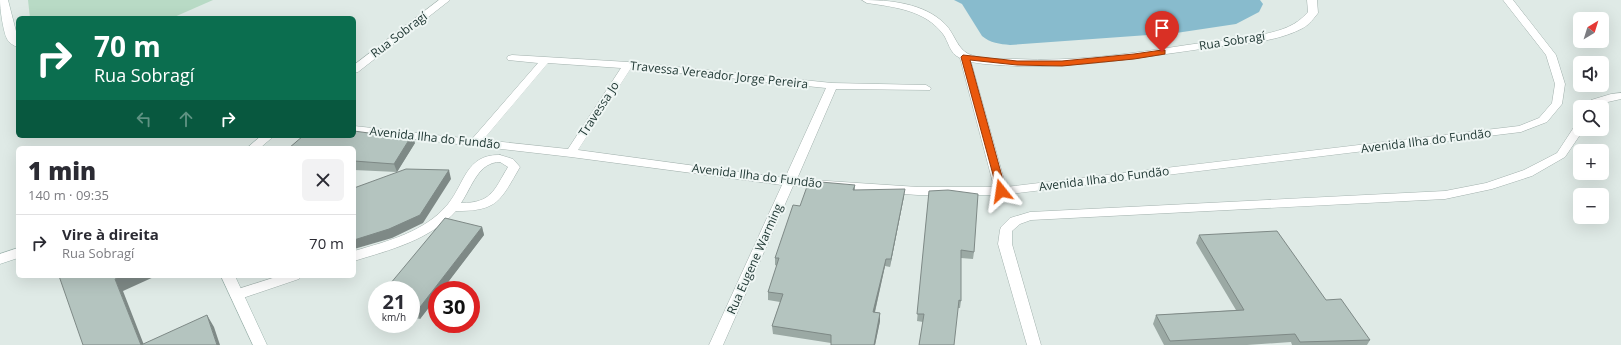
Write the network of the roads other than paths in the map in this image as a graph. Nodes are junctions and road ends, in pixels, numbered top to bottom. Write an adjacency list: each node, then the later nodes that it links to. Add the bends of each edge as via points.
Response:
1 (3, 0): 6 (street, via 12,39)
2 (445, 0): 11 (street, Rua Sobragí)
3 (867, 0): 7 (street, via 898,5 921,13 938,23 949,35 952,45)
4 (1312, 0): 7 (street, Rua Sobragí, via 1313,13 1308,18 1299,26 1276,35 1134,56 1062,63 1017,63)
5 (1508, 0): 23 (street, Avenida Ilha do Fundão, via 1551,55 1560,84 1557,104 1543,120 1521,130)
6 (16, 42)
7 (965, 57): 23 (street)
8 (512, 58): 9 (street, Travessa Vereador Jorge Pereira)
9 (546, 59): 10 (street, Travessa Vereador Jorge Pereira); 19 (street)
10 (628, 65): 12 (street, Travessa Vereador Jorge Pereira); 21 (street, Travessa Jo)
11 (356, 68)
12 (832, 86): 13 (street, Travessa Vereador Jorge Pereira); 22 (street, Rua Eugene Warming)
13 (926, 88)
14 (1621, 96): 15 (street)
15 (1601, 100)
16 (356, 129): 19 (street, Avenida Ilha do Fundão)
17 (1573, 136): 33 (street, via 1561,154 1528,173 1488,186 1445,195 1030,216 1015,221 1006,230 1005,244)
18 (266, 138): 20 (street)
19 (474, 143): 21 (street, Avenida Ilha do Fundão)
20 (256, 146)
21 (571, 153): 22 (street, Avenida Ilha do Fundão)
22 (789, 182): 23 (street, Avenida Ilha do Fundão, via 918,191); 32 (street, Rua Eugene Warming)
23 (1001, 191)
24 (453, 207): 24 (street, via 477,207 494,199 514,167 505,159 490,159 483,163 474,171); 26 (street, via 424,231)
25 (16, 254): 27 (street)
26 (356, 255)
27 (0, 259)
28 (229, 278): 30 (street)
29 (288, 278): 30 (street)
30 (237, 295): 31 (street)
31 (260, 345)
32 (716, 345)
33 (1034, 345)

